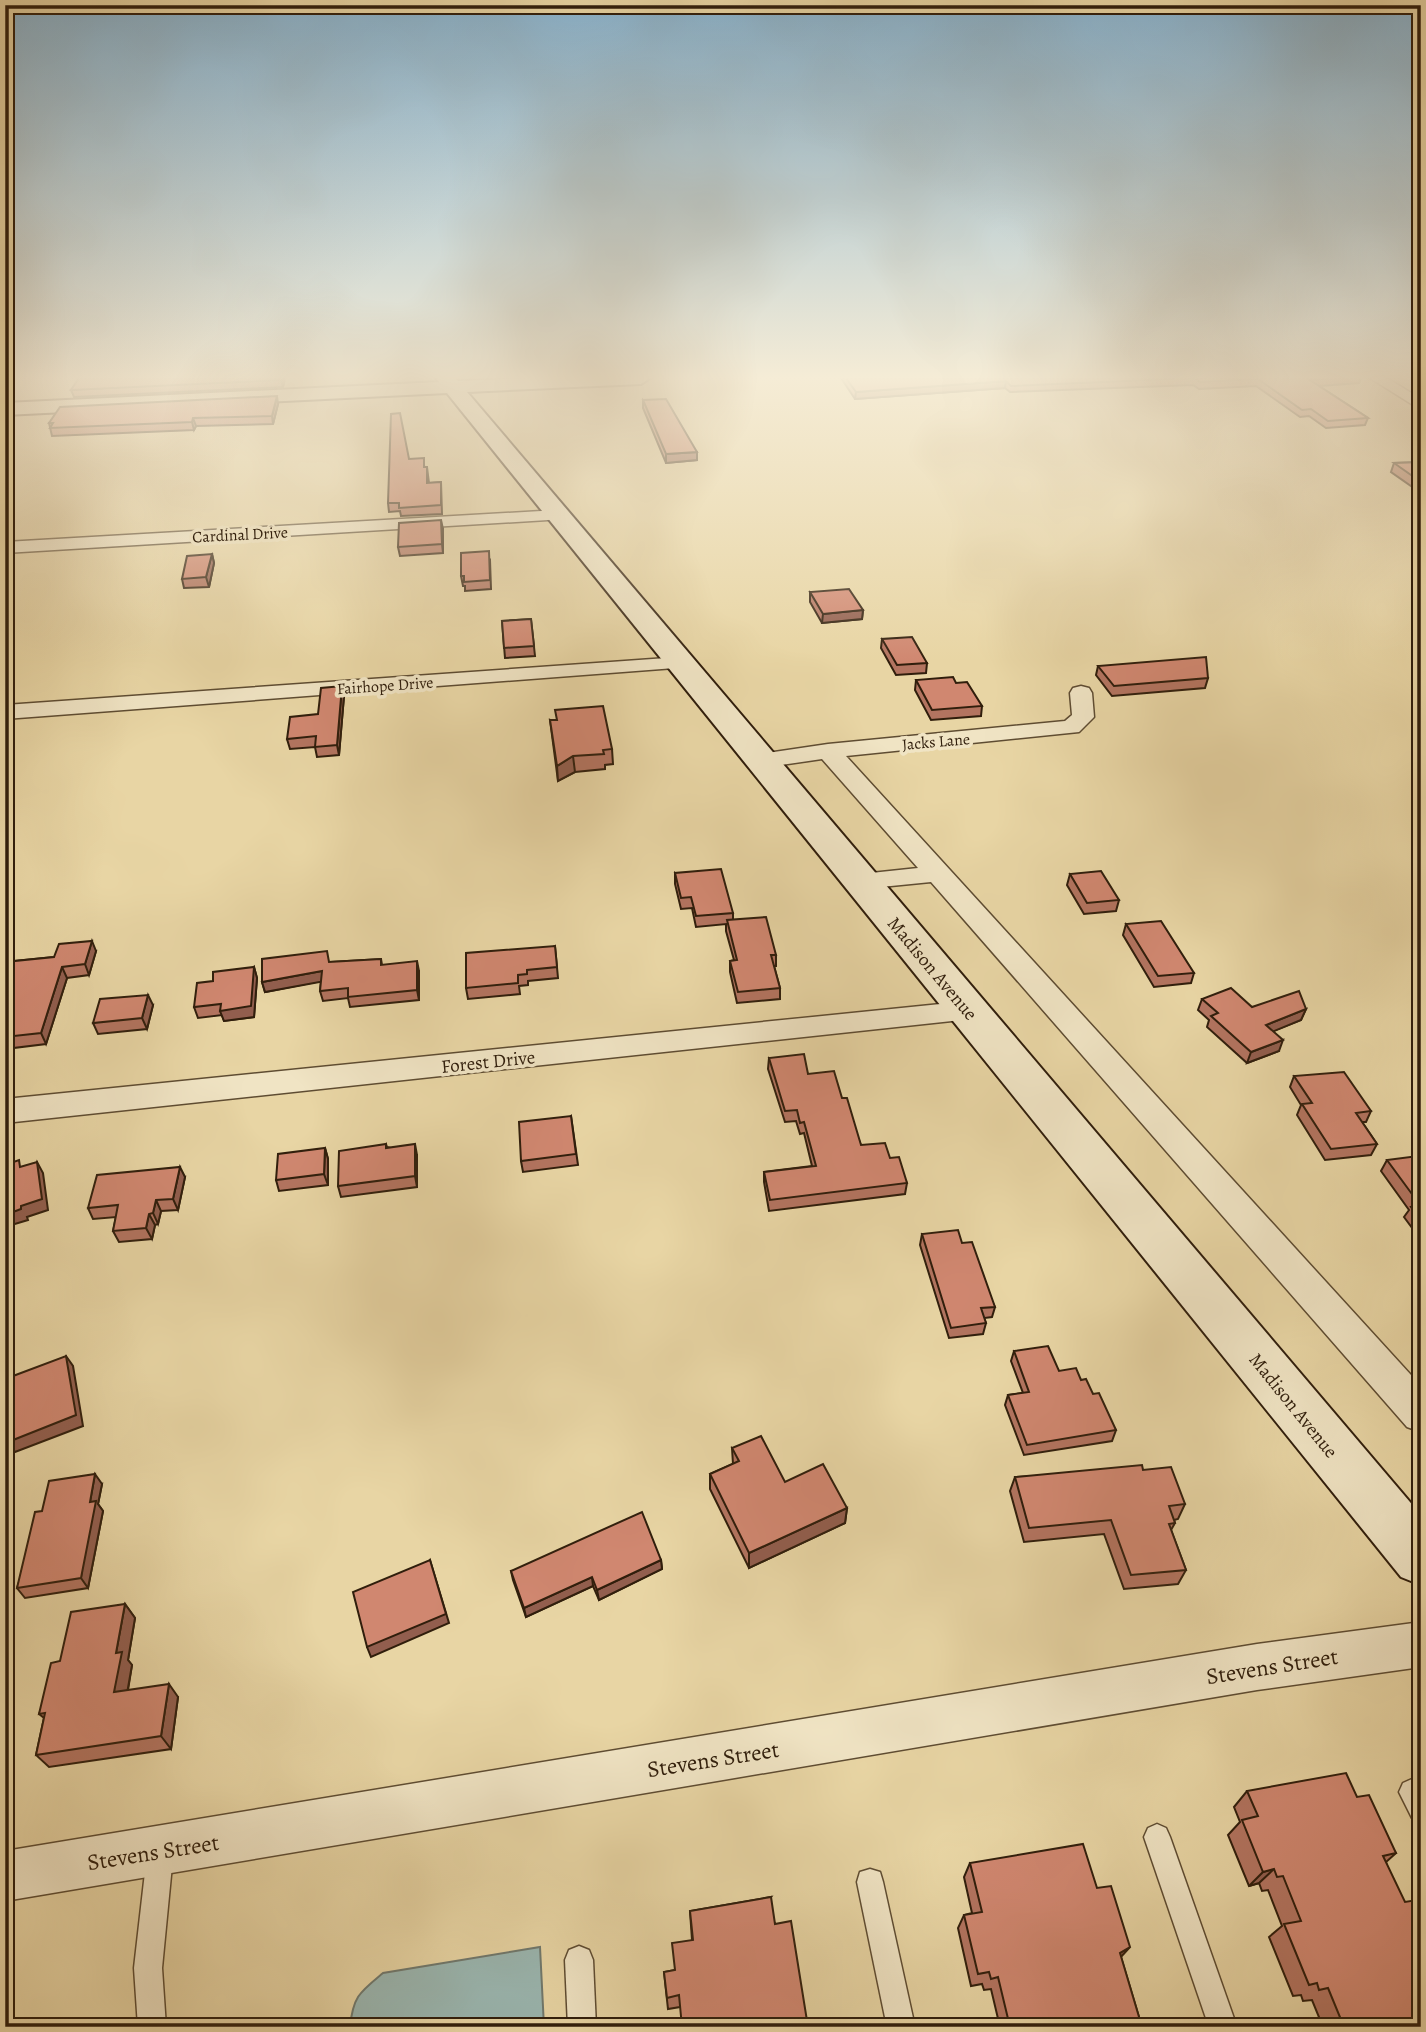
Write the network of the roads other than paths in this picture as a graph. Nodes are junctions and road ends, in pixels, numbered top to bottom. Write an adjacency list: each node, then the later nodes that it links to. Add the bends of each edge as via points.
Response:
1 (523, 473): 2 (main road, Madison Avenue)
2 (558, 515): 3 (street, Cardinal Drive); 4 (main road, Madison Avenue)
3 (5, 548)
4 (681, 663): 6 (street, Fairhope Drive); 8 (main road, Madison Avenue)
5 (1081, 693): 7 (street, Jacks Lane, via 1083,718 1071,727)
6 (5, 712)
7 (828, 751): 8 (street, Jacks Lane); 9 (street)
8 (761, 761): 10 (main road, Madison Avenue)
9 (936, 874): 10 (street); 13 (street)
10 (861, 881): 11 (main road, Madison Avenue)
11 (970, 1012): 12 (street, Forest Drive); 14 (main road, Madison Avenue)
12 (5, 1111)
13 (1421, 1414)
14 (1421, 1558)
15 (1421, 1644): 17 (street, Stevens Street, via 1257,1667)
16 (1157, 1837): 24 (lane)
17 (161, 1850): 18 (street, Stevens Street); 21 (lane, via 148,1968)
18 (5, 1876)
19 (870, 1882): 23 (lane)
20 (579, 1960): 22 (lane)
21 (152, 2027)
22 (582, 2027)
23 (901, 2027)
24 (1223, 2027)

